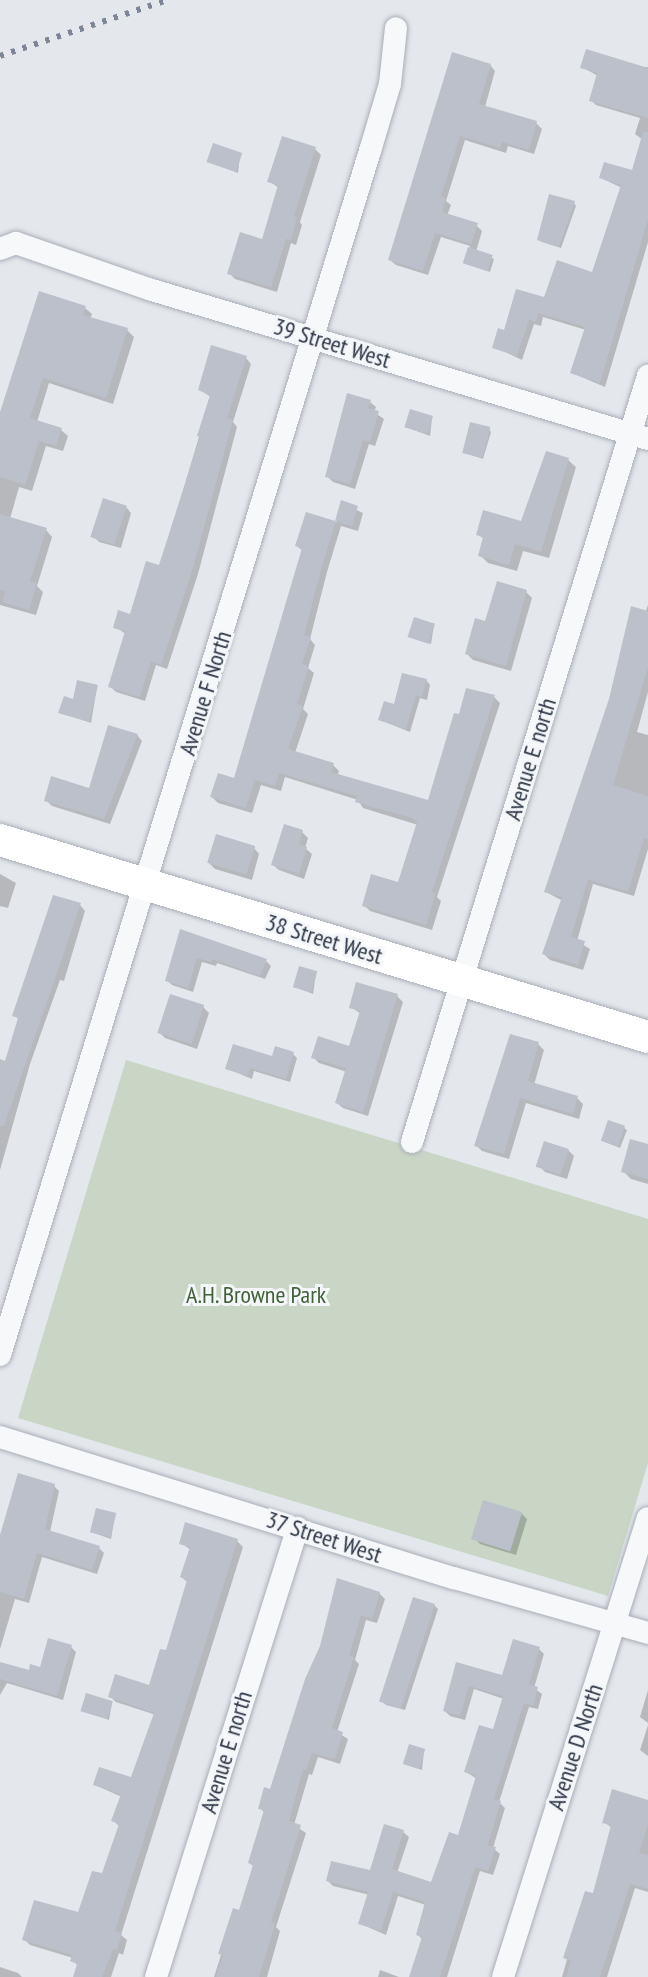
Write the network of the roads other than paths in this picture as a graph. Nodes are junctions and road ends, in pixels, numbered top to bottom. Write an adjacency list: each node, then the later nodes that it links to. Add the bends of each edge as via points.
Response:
1 (396, 28): 3 (street, Avenue F North, via 390,84)
2 (8, 246): 3 (street, 39 Street West)
3 (314, 337): 5 (street, 39 Street West); 7 (street, Avenue F North)
4 (648, 376): 5 (street, Avenue E north)
5 (639, 436): 8 (street, Avenue E north)
6 (0, 840): 7 (street, 38 Street West)
7 (147, 885): 8 (street, 38 Street West); 11 (street, Avenue F North)
8 (461, 981): 9 (street, 38 Street West); 10 (street, Avenue E north)
9 (648, 1037)
10 (412, 1142)
11 (0, 1355)
12 (0, 1437): 14 (street, 37 Street West)
13 (648, 1518): 15 (street, Avenue D North)
14 (298, 1528): 15 (street, 37 Street West); 17 (street, Avenue E north)
15 (616, 1623): 16 (street, 37 Street West); 18 (street, Avenue D North)
16 (648, 1633)
17 (156, 1977)
18 (503, 1977)

